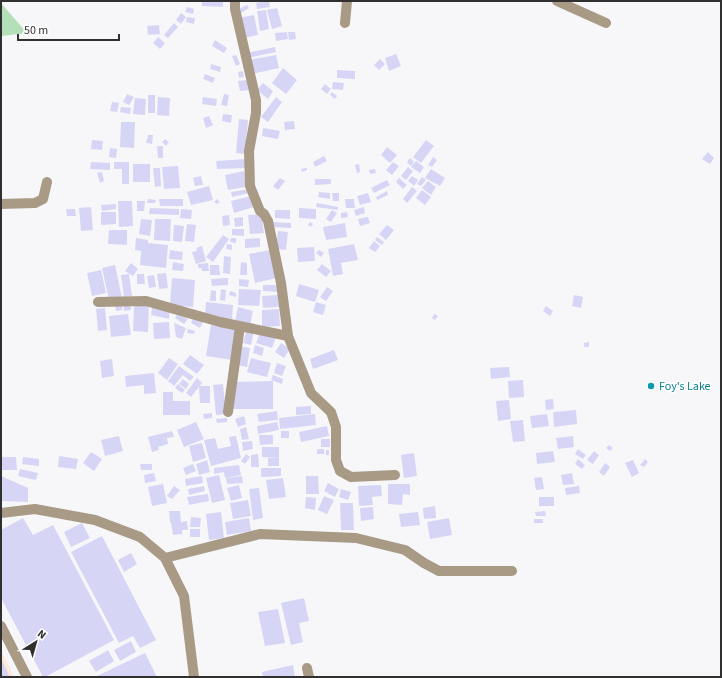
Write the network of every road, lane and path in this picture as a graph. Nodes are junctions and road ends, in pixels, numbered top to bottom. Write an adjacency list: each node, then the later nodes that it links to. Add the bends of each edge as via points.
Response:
1 (235, 1): 10 (street, via 256,100 249,150 250,186 260,211 268,221 281,283)
2 (347, 1): 4 (street)
3 (557, 1): 5 (street)
4 (345, 23)
5 (606, 23)
6 (47, 182): 7 (street, via 43,199 35,203)
7 (1, 204)
8 (98, 302): 9 (street, via 146,302)
9 (240, 326): 10 (street); 11 (street)
10 (288, 336): 12 (street, via 310,393 331,412 336,427 336,460 340,471 351,478)
11 (228, 412)
12 (395, 475)
13 (1, 513): 14 (street, via 35,508 95,520 140,538)
14 (166, 558): 15 (street, via 260,534 356,538 405,550 439,571); 18 (street, via 184,596)
15 (512, 571)
16 (1, 626): 17 (street)
17 (27, 677)
18 (194, 677)

